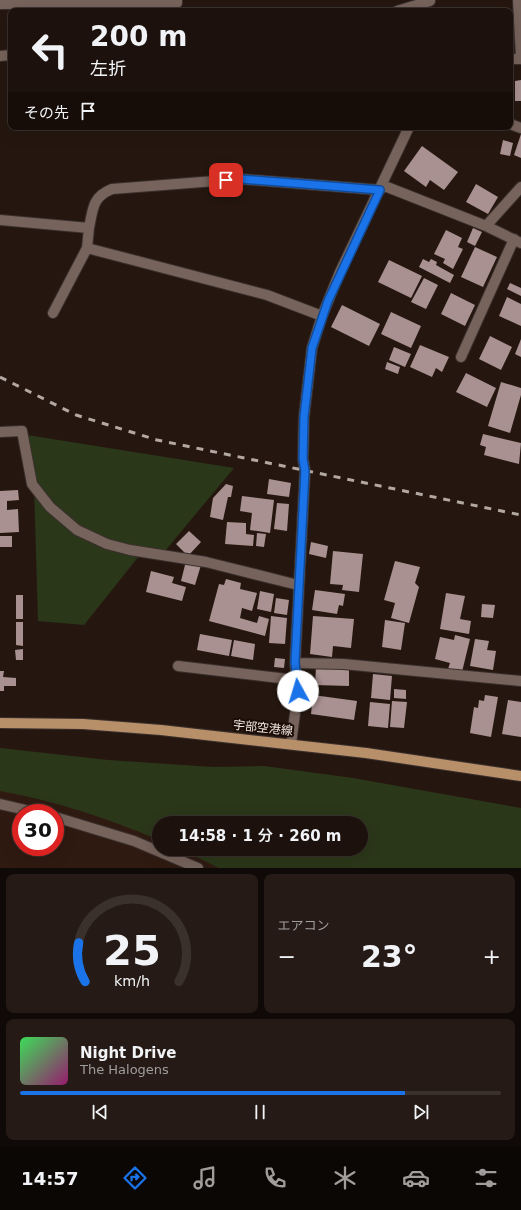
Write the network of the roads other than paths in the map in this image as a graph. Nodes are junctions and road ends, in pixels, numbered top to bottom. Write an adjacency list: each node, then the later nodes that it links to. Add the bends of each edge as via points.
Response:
1 (518, 0): 6 (street)
2 (0, 4): 4 (street)
3 (430, 4): 5 (street)
4 (177, 5)
5 (411, 8)
6 (521, 58)
7 (408, 130): 8 (street)
8 (381, 187): 11 (street); 12 (street, via 241,179 112,189 101,193 95,202); 16 (street)
9 (521, 187): 11 (street)
10 (0, 220): 12 (street)
11 (486, 226): 13 (street)
12 (89, 228): 14 (street)
13 (517, 241): 17 (street)
14 (87, 248): 15 (street); 16 (street, via 267,295)
15 (53, 313)
16 (322, 316): 19 (street, via 312,348 306,385 303,459 305,471)
17 (461, 357)
18 (0, 432): 19 (street, via 22,432 32,484 50,508 77,530 107,544 229,566)
19 (298, 585): 20 (street)
20 (295, 662): 22 (street); 23 (street)
21 (178, 666): 22 (street)
22 (296, 680): 25 (street, via 298,691)
23 (521, 681)
24 (0, 723): 25 (main road, 宇部空港線, via 106,726)
25 (291, 744): 26 (main road, 宇部空港線)
26 (521, 776)
27 (0, 804): 28 (street)
28 (12, 807)
29 (64, 820): 30 (street, via 134,841)
30 (198, 868)

